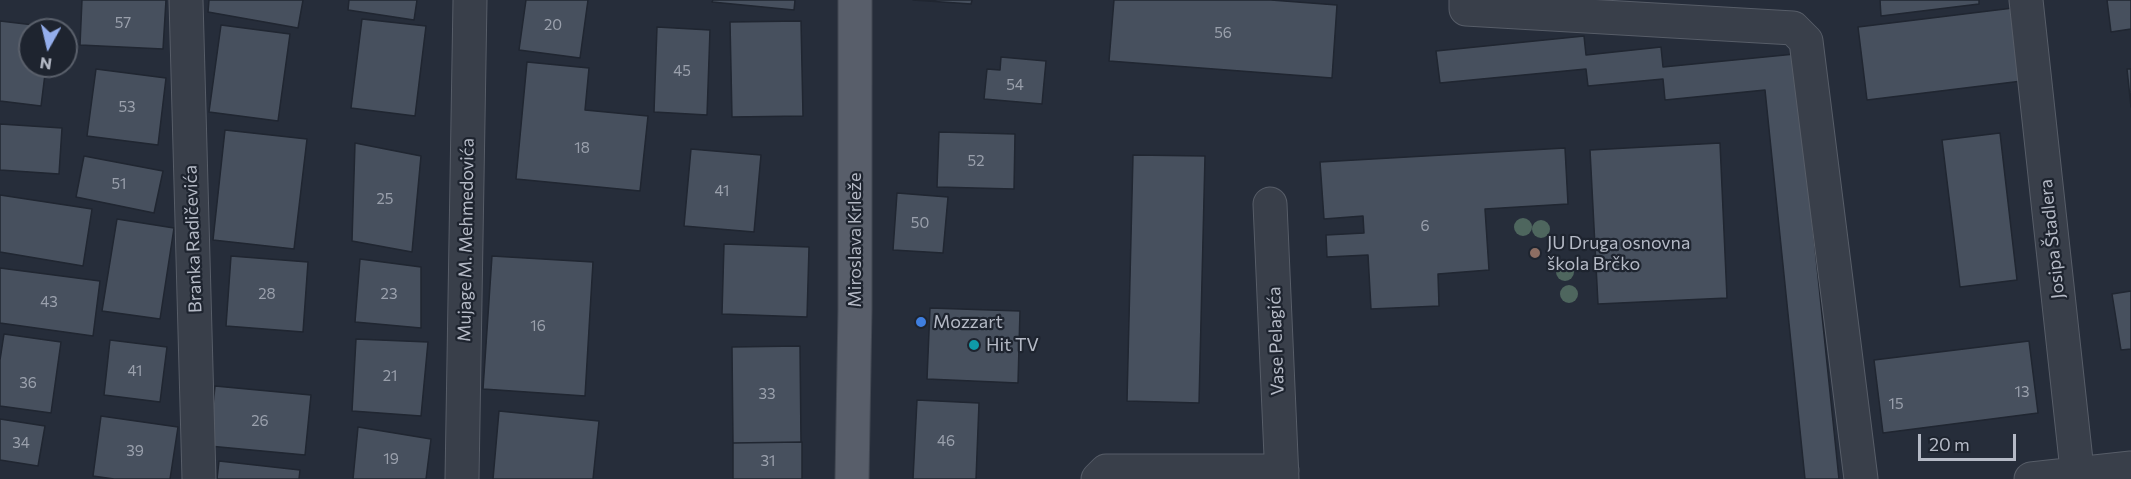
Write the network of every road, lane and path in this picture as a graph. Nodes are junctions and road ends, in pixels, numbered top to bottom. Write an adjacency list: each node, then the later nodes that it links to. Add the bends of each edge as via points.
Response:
1 (186, 0): 10 (street, Branka Radičevića)
2 (470, 0): 11 (street, Mujage M. Mehmedovića)
3 (855, 0): 12 (main road, Miroslava Krleže)
4 (1466, 0): 14 (street, via 1466,9 1793,28 1806,41)
5 (2026, 0): 9 (street, Josipa Štadlera)
6 (1270, 204): 8 (street, Vase Pelagića)
7 (2131, 468): 9 (street)
8 (1282, 475): 13 (street, via 1106,471)
9 (2078, 477): 15 (street)
10 (199, 479)
11 (462, 479)
12 (852, 479)
13 (1098, 479)
14 (1861, 479)
15 (2031, 479)

